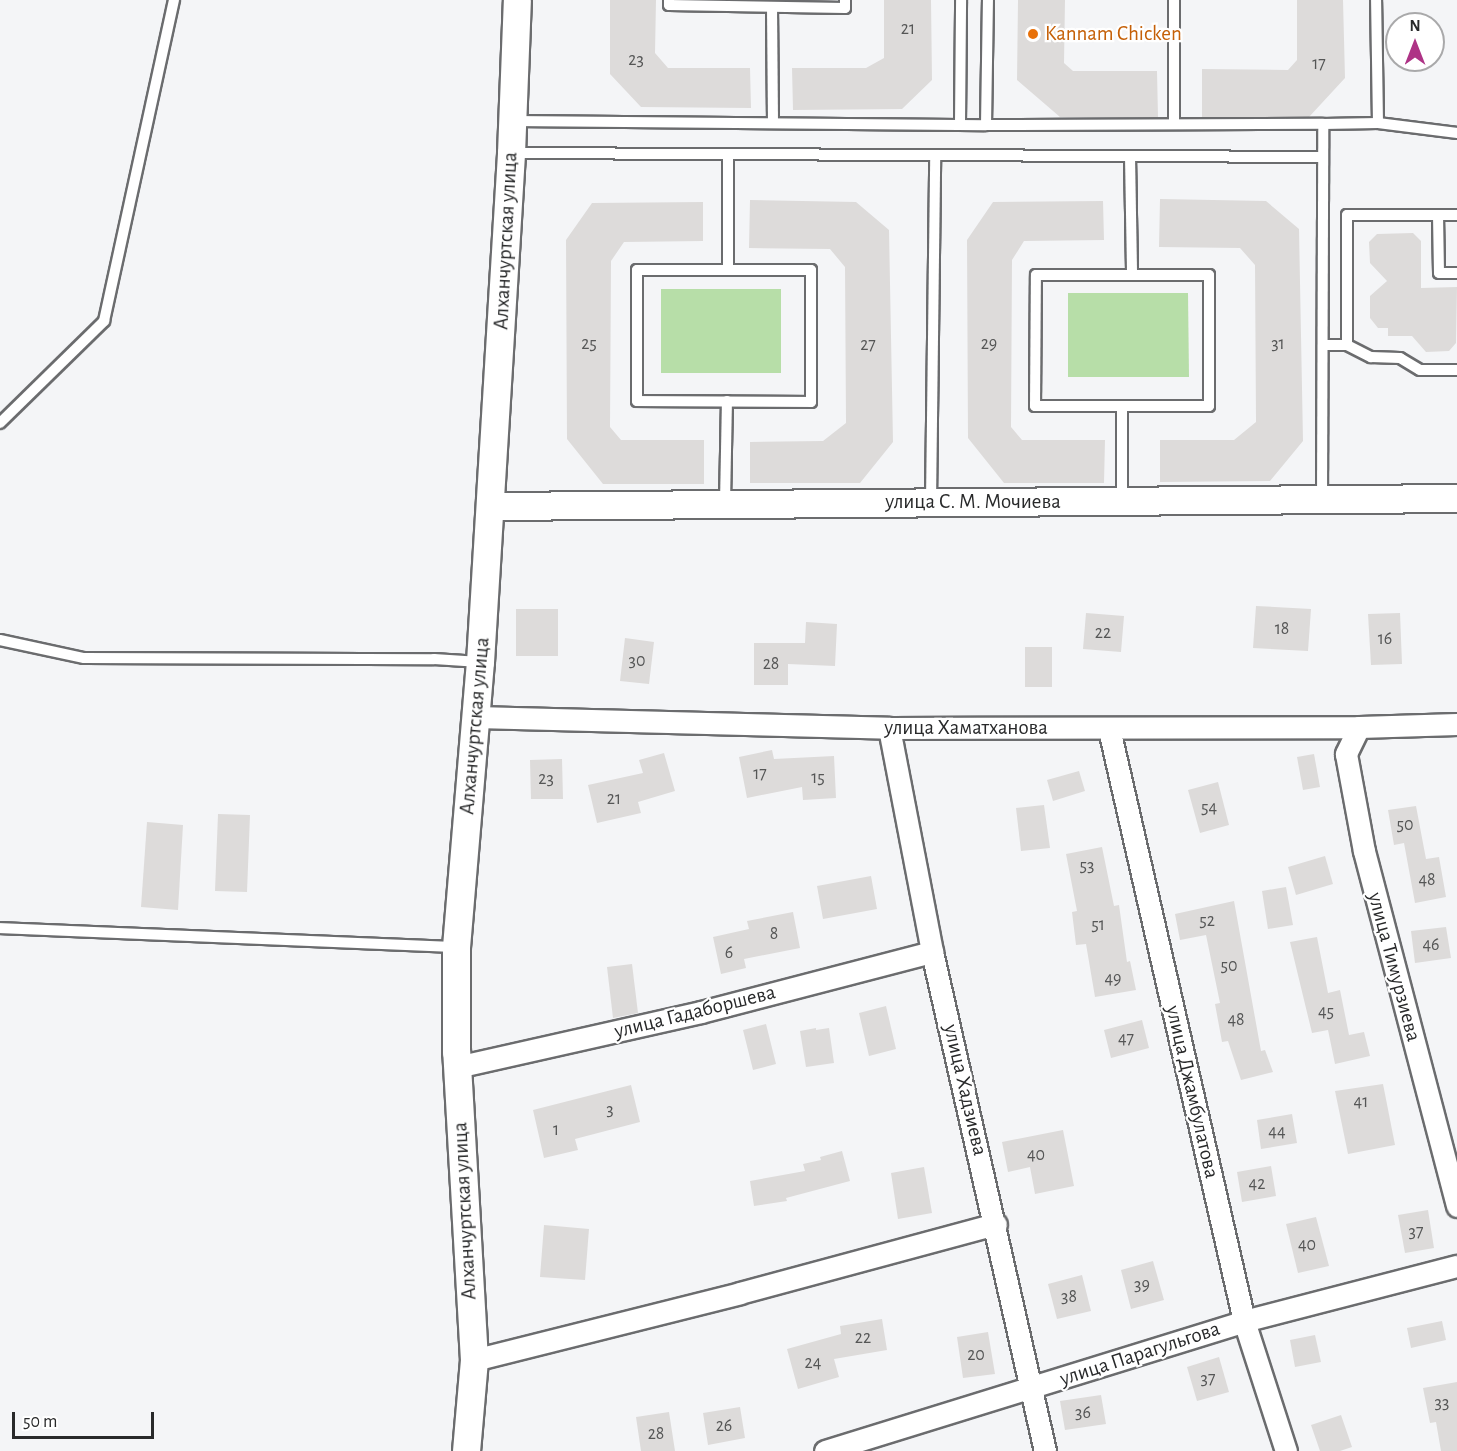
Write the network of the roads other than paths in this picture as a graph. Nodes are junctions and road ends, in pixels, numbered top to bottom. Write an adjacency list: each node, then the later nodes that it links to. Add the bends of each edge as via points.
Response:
1 (174, 0): 33 (lane, via 104,321)
2 (517, 0): 10 (street, Алханчуртская улица)
3 (669, 0): 9 (lane, via 669,5)
4 (845, 0): 9 (lane, via 845,8)
5 (961, 0): 13 (lane)
6 (988, 0): 14 (lane)
7 (1174, 0): 15 (lane)
8 (1377, 0): 12 (lane)
9 (772, 7): 11 (lane)
10 (513, 121): 11 (lane); 18 (street, Алханчуртская улица)
11 (773, 123): 13 (lane)
12 (1378, 123): 16 (lane); 17 (lane)
13 (960, 124): 14 (lane)
14 (986, 124): 15 (lane)
15 (1174, 124): 16 (lane)
16 (1323, 124): 22 (lane)
17 (1457, 133)
18 (511, 153): 19 (lane); 39 (street, Алханчуртская улица)
19 (728, 155): 20 (lane); 25 (lane)
20 (934, 156): 21 (lane); 37 (lane)
21 (1130, 156): 22 (lane); 27 (lane)
22 (1323, 157): 28 (lane)
23 (1438, 215): 24 (lane); 26 (lane, via 1438,273); 29 (lane, via 1347,215)
24 (1457, 215)
25 (728, 270): 31 (lane, via 811,270 811,402); 31 (lane, via 637,270 637,401)
26 (1457, 273)
27 (1132, 275): 32 (lane, via 1209,275 1209,406); 32 (lane, via 1036,275 1035,406)
28 (1323, 345): 29 (lane); 35 (lane)
29 (1347, 345): 30 (lane, via 1371,357 1400,358 1420,370)
30 (1457, 370)
31 (727, 401): 38 (lane)
32 (1122, 406): 36 (lane)
33 (0, 423)
34 (1457, 498): 35 (street, улица С. М. Мочиева)
35 (1322, 499): 36 (street, улица С. М. Мочиева)
36 (1122, 501): 37 (street, улица С. М. Мочиева)
37 (931, 502): 38 (street, улица С. М. Мочиева)
38 (725, 504): 39 (street, улица С. М. Мочиева)
39 (490, 506): 41 (street, Алханчуртская улица)
40 (0, 640): 41 (lane, via 84,657)
41 (480, 662): 42 (street, Алханчуртская улица)
42 (476, 717): 45 (street, улица Хаматханова); 48 (street, Алханчуртская улица)
43 (1457, 724): 44 (street, улица Хаматханова)
44 (1359, 727): 46 (street, улица Хаматханова); 51 (street, улица Тимурзиева, via 1346,754 1364,851)
45 (890, 728): 46 (street, улица Хаматханова); 49 (street, улица Хадзиева)
46 (1109, 729): 54 (street, улица Джамбулатова)
47 (0, 928): 48 (lane)
48 (456, 947): 50 (street, Алханчуртская улица)
49 (932, 952): 50 (street, улица Гадаборшева, via 700,1012); 52 (street, улица Хадзиева)
50 (457, 1067): 55 (street, Алханчуртская улица)
51 (1457, 1206)
52 (996, 1224): 55 (street); 56 (street, улица Хадзиева)
53 (1457, 1266): 54 (street, улица Парагульгова)
54 (1244, 1321): 56 (street, улица Парагульгова); 60 (street, улица Джамбулатова)
55 (474, 1360): 57 (street, Алханчуртская улица)
56 (1031, 1388): 58 (street, улица Парагульгова); 59 (street, улица Хадзиева)
57 (466, 1451)
58 (825, 1451)
59 (1045, 1451)
60 (1286, 1451)

